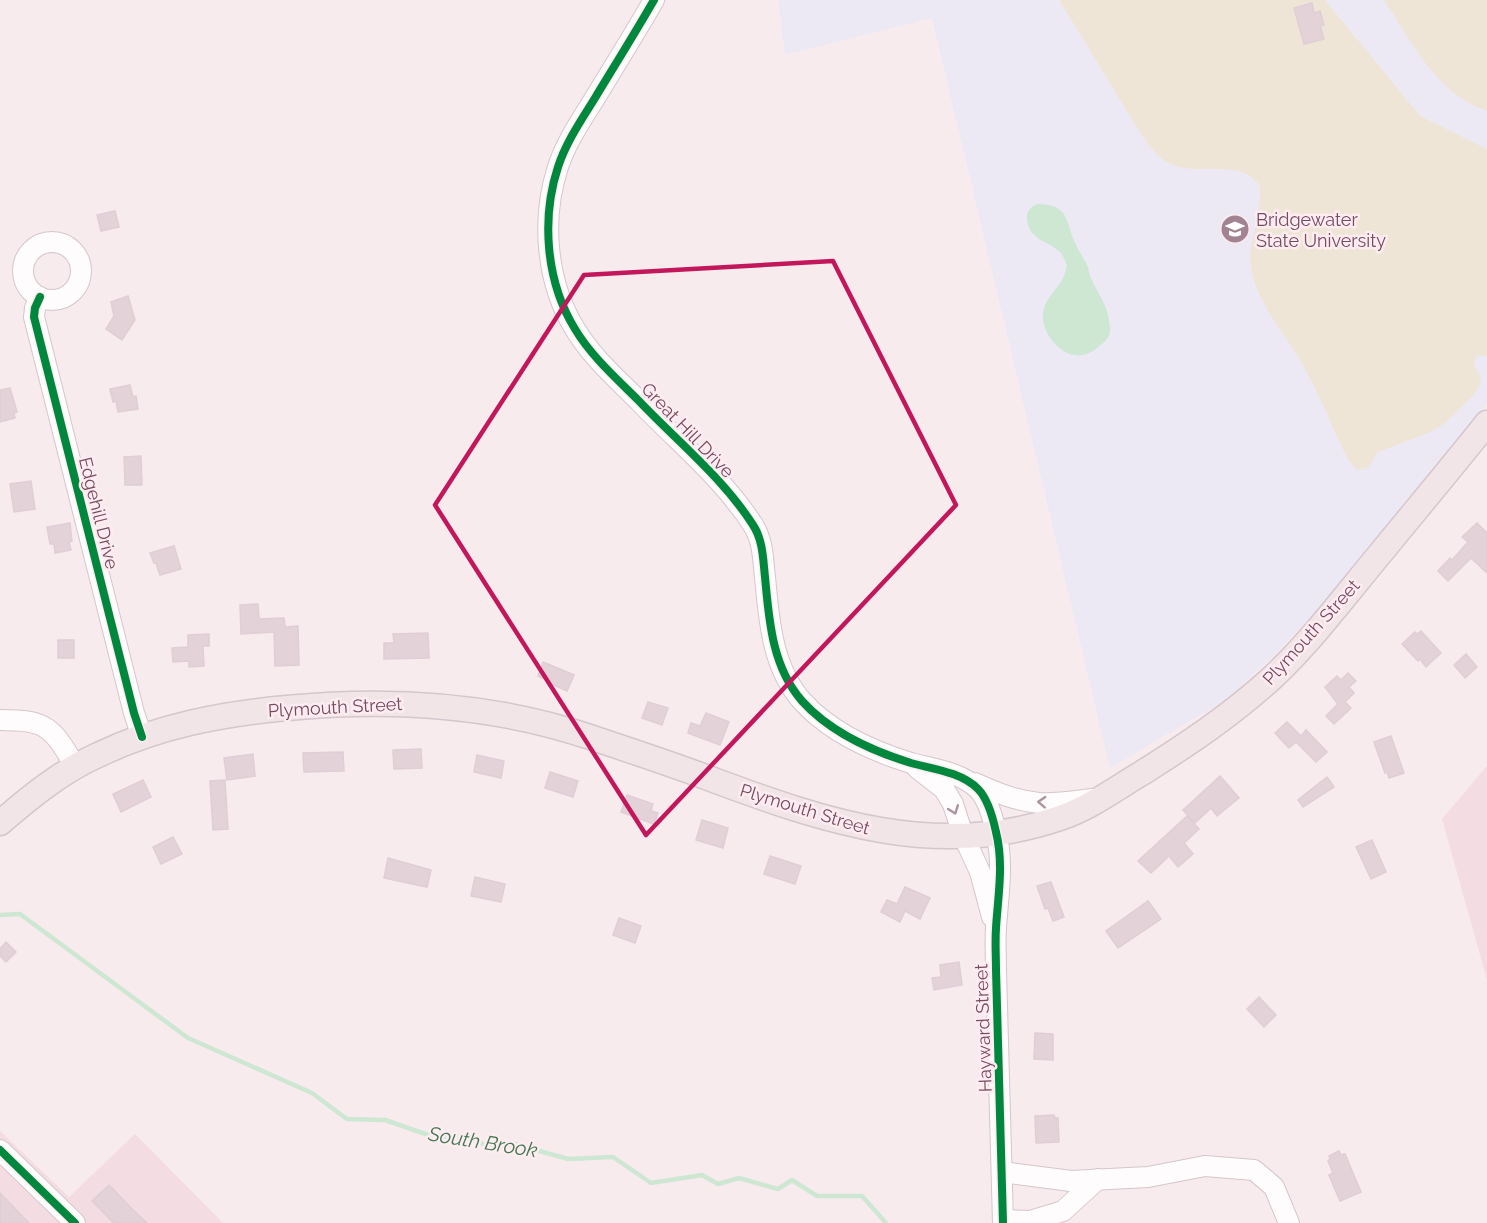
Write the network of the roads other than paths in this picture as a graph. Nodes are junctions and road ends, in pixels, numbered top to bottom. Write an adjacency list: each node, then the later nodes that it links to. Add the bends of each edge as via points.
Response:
1 (654, 0): 6 (street, Great Hill Drive, via 558,166 549,236 552,269 561,301 587,346 711,474 757,532 774,643 780,666 793,690 838,730)
2 (40, 297): 5 (street, Edgehill Drive, via 34,317)
3 (1487, 423): 9 (main road, Plymouth Street, via 1273,677 1211,728)
4 (0, 720): 7 (street, via 36,722 50,729)
5 (142, 736): 7 (main road, Plymouth Street); 12 (main road, Plymouth Street, via 208,718 302,707 377,703 474,709 567,730 836,822 914,835)
6 (909, 762): 8 (street, Great Hill Drive); 12 (street, Great Hill Drive, one-way to 12, via 944,789)
7 (75, 766): 10 (main road, Plymouth Street)
8 (949, 773): 9 (street, Great Hill Drive, one-way to 8, via 1024,801); 11 (street, Great Hill Drive, via 981,792)
9 (1100, 799): 11 (main road, Plymouth Street, via 1061,818)
10 (0, 823)
11 (997, 833): 12 (main road, Plymouth Street); 13 (street, Hayward Street, via 1000,881)
12 (963, 835): 13 (street, Hayward Street, via 980,872)
13 (995, 932): 15 (street, Hayward Street)
14 (0, 1150): 18 (street)
15 (1002, 1172): 16 (street, via 1071,1181); 17 (street, Hayward Street)
16 (1098, 1179): 17 (street, via 1063,1211 1030,1221); 19 (street, via 1148,1177 1205,1166 1254,1170 1274,1187)
17 (1003, 1221)
18 (75, 1223)
19 (1289, 1223)

